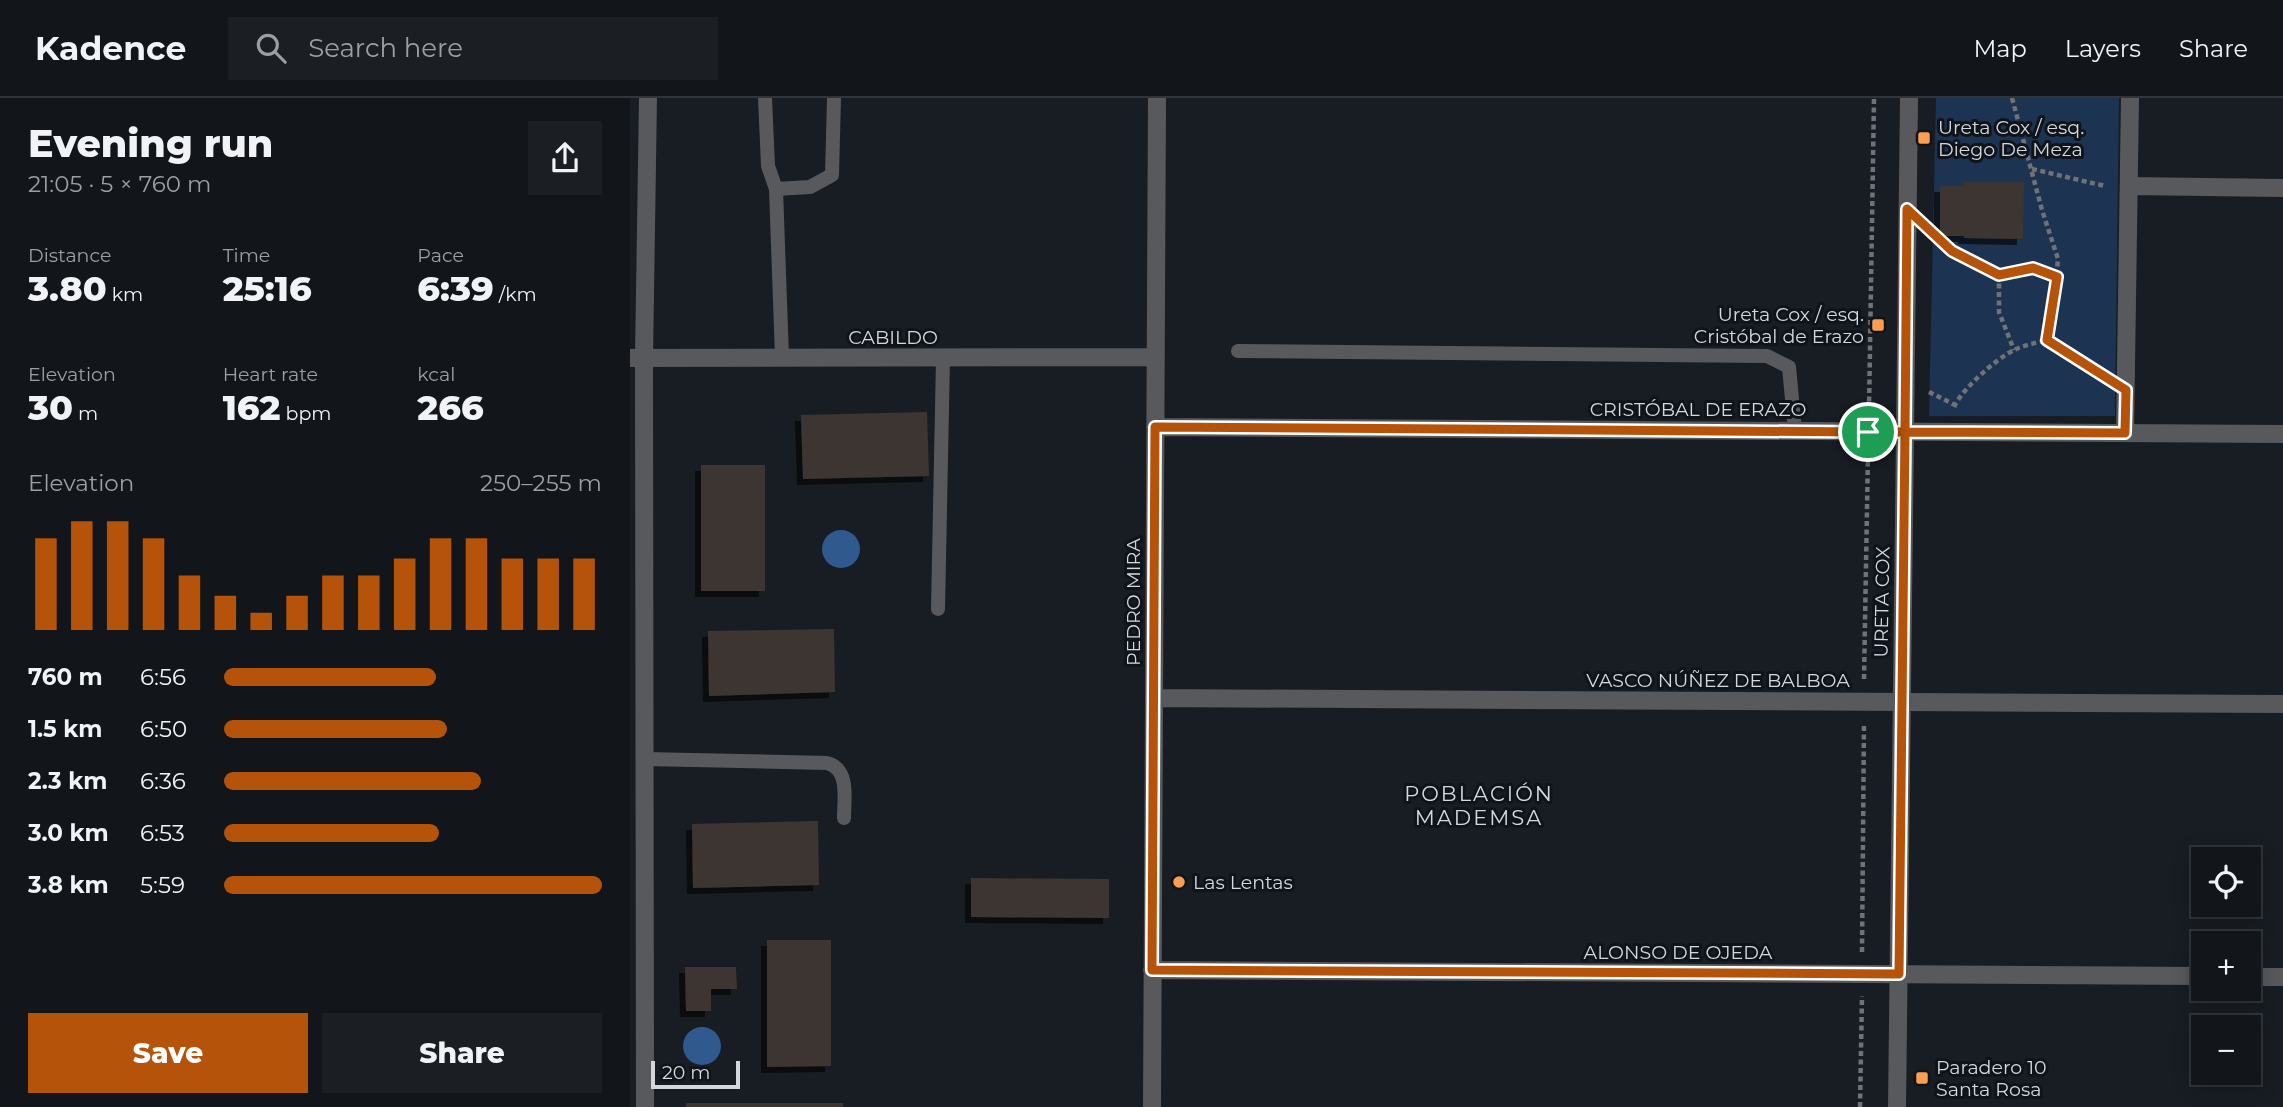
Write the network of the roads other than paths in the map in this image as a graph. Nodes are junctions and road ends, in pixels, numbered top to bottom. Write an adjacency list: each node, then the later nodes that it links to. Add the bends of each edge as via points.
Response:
1 (648, 98): 11 (street)
2 (765, 98): 9 (lane, via 768,166)
3 (834, 98): 9 (lane, via 832,175 810,187)
4 (1157, 98): 14 (street, PEDRO MIRA)
5 (1909, 98): 17 (street, URETA COX)
6 (2130, 98): 7 (street)
7 (2129, 186): 8 (street); 18 (street)
8 (2283, 188)
9 (776, 189): 12 (lane)
10 (1238, 351): 16 (lane, via 1768,356 1789,367)
11 (637, 358): 12 (street, CABILDO); 24 (street)
12 (782, 358): 13 (street, CABILDO)
13 (943, 358): 14 (street, CABILDO); 20 (lane)
14 (1156, 358): 15 (street, PEDRO MIRA)
15 (1155, 427): 16 (street, CRISTÓBAL DE ERAZO); 21 (street, PEDRO MIRA)
16 (1795, 431): 17 (street, CRISTÓBAL DE ERAZO)
17 (1905, 432): 18 (street, CRISTÓBAL DE ERAZO); 22 (street, URETA COX)
18 (2125, 433): 19 (street, CRISTÓBAL DE ERAZO)
19 (2283, 434)
20 (938, 609)
21 (1154, 698): 22 (street, VASCO NÚÑEZ DE BALBOA); 26 (street, PEDRO MIRA)
22 (1902, 702): 23 (street, VASCO NÚÑEZ DE BALBOA); 27 (street, URETA COX)
23 (2283, 704)
24 (645, 759): 25 (lane, via 834,765 842,775); 31 (street)
25 (844, 818)
26 (1152, 970): 27 (street, ALONSO DE OJEDA); 32 (street, PEDRO MIRA)
27 (1899, 974): 28 (street, ALONSO DE OJEDA); 33 (street, URETA COX)
28 (2191, 976)
29 (2261, 976): 30 (street)
30 (2283, 977)
31 (645, 1107)
32 (1152, 1107)
33 (1897, 1107)

